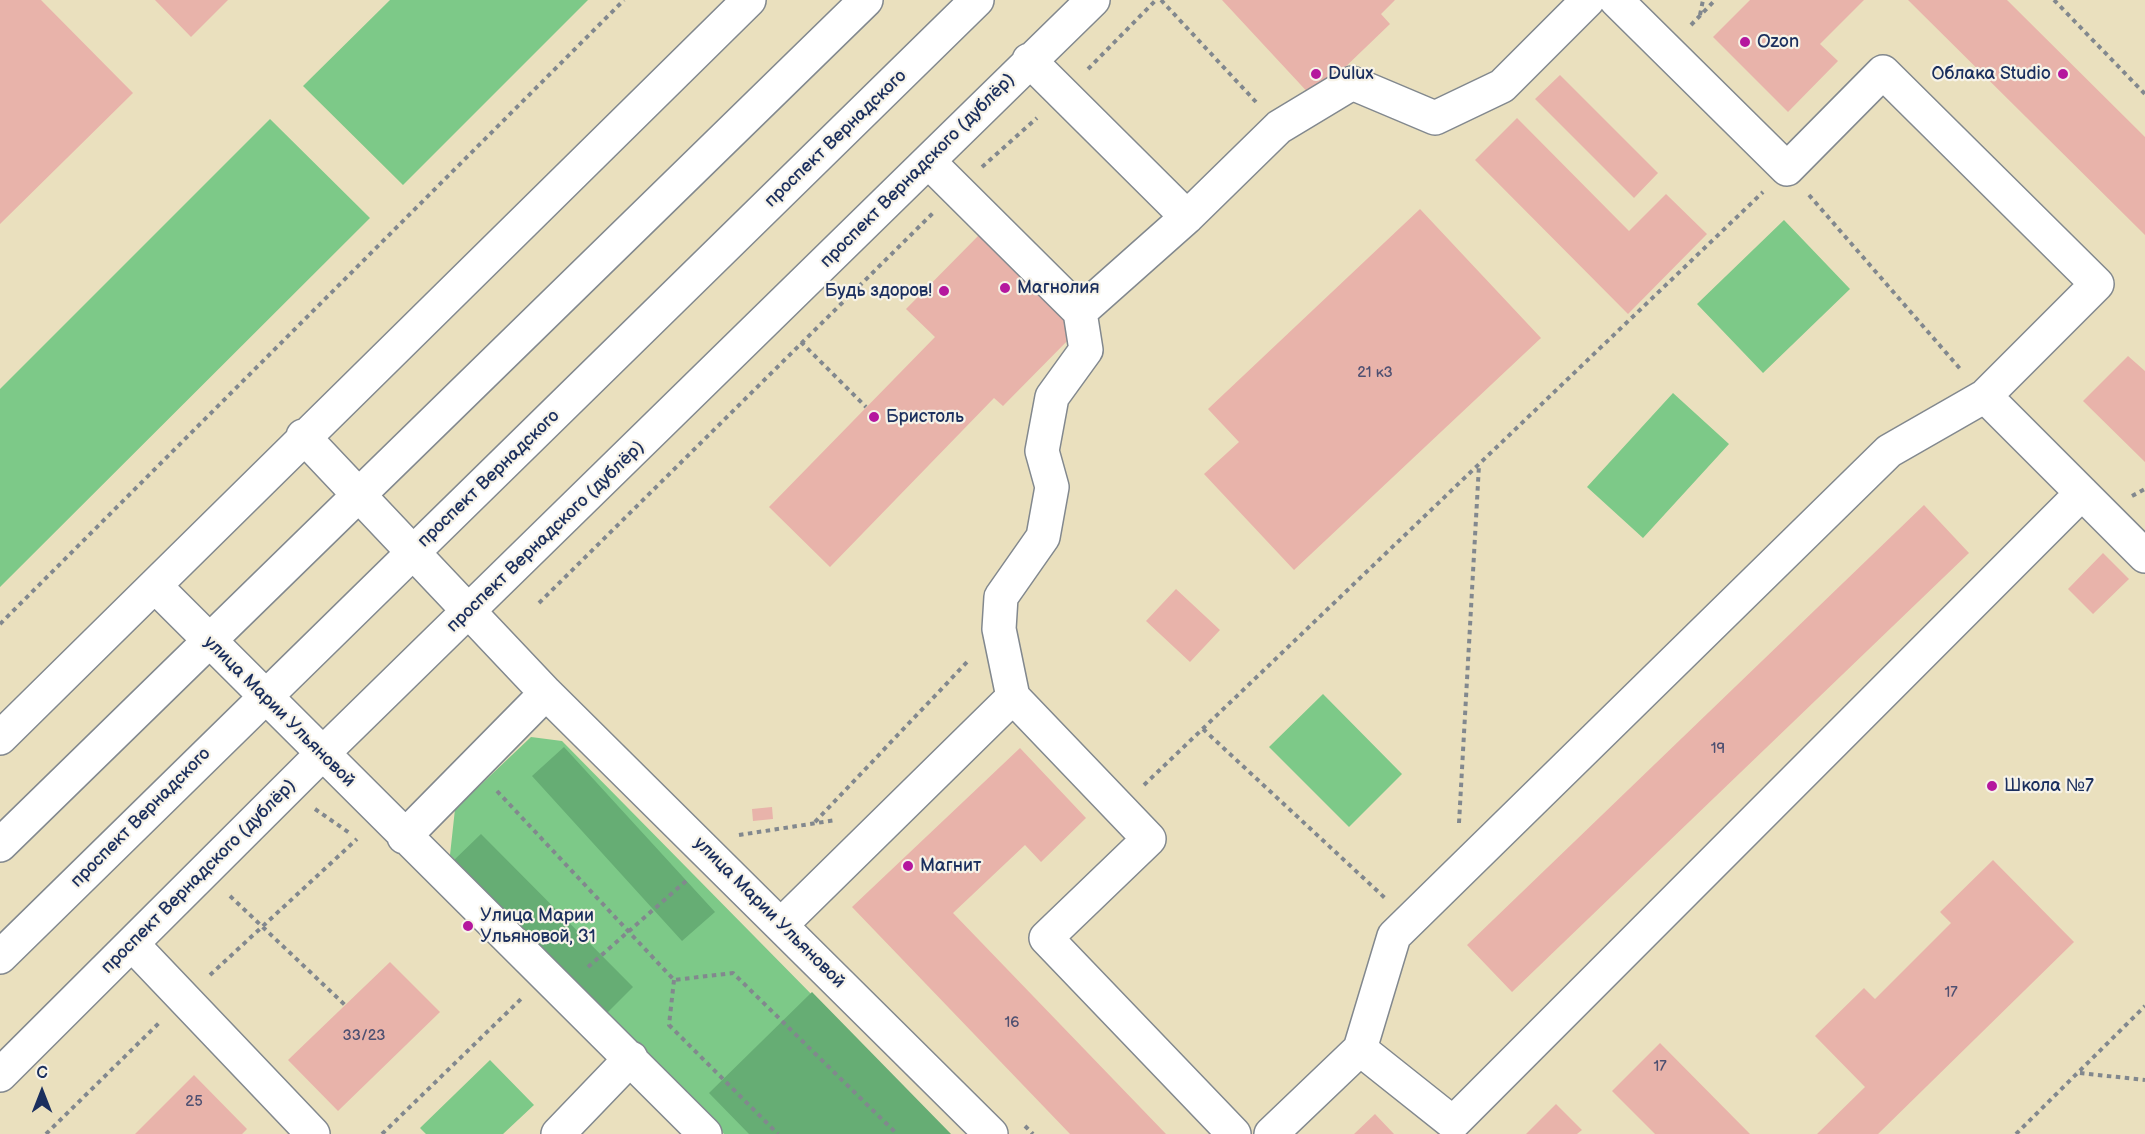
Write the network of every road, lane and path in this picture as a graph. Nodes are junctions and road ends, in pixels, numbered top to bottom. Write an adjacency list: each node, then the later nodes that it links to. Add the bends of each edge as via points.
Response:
1 (624, 0): 34 (path)
2 (749, 0): 25 (street)
3 (866, 0): 28 (street)
4 (977, 0): 29 (street, проспект Вернадского)
5 (1093, 0): 13 (street, проспект Вернадского (дублёр))
6 (1156, 0): 15 (path)
7 (1161, 0): 16 (path)
8 (1588, 0): 16 (street, via 1502,86 1436,118 1352,83)
9 (1616, 0): 18 (street)
10 (1703, 0): 12 (path)
11 (2054, 0): 14 (path)
12 (1700, 16)
13 (1029, 60): 15 (street); 17 (street, проспект Вернадского (дублёр))
14 (2145, 94)
15 (1063, 95): 19 (path); 20 (street)
16 (1279, 127): 20 (street)
17 (929, 162): 19 (street); 33 (street, проспект Вернадского (дублёр))
18 (1787, 170): 23 (path); 23 (street, via 1883,72 2097,284); 26 (path)
19 (957, 189): 21 (street); 22 (path)
20 (1187, 217): 21 (street)
21 (1080, 312): 35 (street, via 1086,350 1052,397 1042,451 1052,487 1043,537 1001,597)
22 (801, 342): 24 (path); 32 (path)
23 (1985, 396): 27 (street); 51 (street, via 1889,451)
24 (866, 407)
25 (303, 436): 28 (street, улица Марии Ульяновой); 31 (street)
26 (1479, 464): 40 (path); 51 (path)
27 (2082, 493): 30 (street); 65 (street, via 1453,1124)
28 (357, 494): 29 (street, улица Марии Ульяновой); 36 (street)
29 (414, 553): 33 (street, улица Марии Ульяновой); 38 (street, проспект Вернадского)
30 (2145, 556)
31 (155, 586): 36 (street, улица Марии Ульяновой); 41 (street)
32 (539, 603)
33 (469, 611): 37 (street, улица Марии Ульяновой); 42 (street, проспект Вернадского (дублёр))
34 (0, 624)
35 (999, 629): 39 (street); 46 (path)
36 (208, 640): 38 (street, улица Марии Ульяновой); 49 (street)
37 (546, 693): 43 (street); 50 (street, улица Марии Ульяновой)
38 (264, 697): 42 (street, улица Марии Ульяновой); 58 (street, проспект Вернадского)
39 (1013, 698): 44 (street); 54 (street)
40 (1203, 729): 44 (path); 53 (path)
41 (0, 738)
42 (322, 754): 47 (street, улица Марии Ульяновой); 57 (street, проспект Вернадского (дублёр))
43 (474, 766): 47 (street); 56 (path)
44 (1120, 808): 78 (street, via 1149,839 1046,938)
45 (838, 820): 46 (path)
46 (814, 823): 50 (path, via 740,834)
47 (404, 837): 60 (street, улица Марии Ульяновой)
48 (357, 839): 55 (path)
49 (0, 845)
50 (714, 857): 54 (street, улица Марии Ульяновой); 56 (path)
51 (1456, 875): 53 (street)
52 (228, 893): 55 (path)
53 (1410, 920): 65 (street, via 1394,936)
54 (782, 924): 77 (street, улица Марии Ульяновой)
55 (263, 927): 62 (path); 63 (path)
56 (629, 932): 59 (path); 60 (path)
57 (132, 944): 62 (street); 68 (street, проспект Вернадского (дублёр))
58 (0, 957)
59 (674, 980): 75 (path, via 669,1024); 76 (path, via 733,973)
60 (560, 991): 66 (street, улица Марии Ульяновой)
61 (521, 998): 72 (path)
62 (184, 999): 70 (path); 71 (street)
63 (345, 1005)
64 (2145, 1006): 67 (path)
65 (1360, 1049): 79 (street)
66 (631, 1058): 73 (street); 74 (street, улица Марии Ульяновой)
67 (2079, 1073): 69 (path); 80 (path)
68 (0, 1075)
69 (2145, 1080)
70 (46, 1134)
71 (313, 1134)
72 (382, 1134)
73 (558, 1134)
74 (705, 1134)
75 (778, 1134)
76 (897, 1134)
77 (991, 1134)
78 (1234, 1134)
79 (1271, 1134)
80 (2016, 1134)

